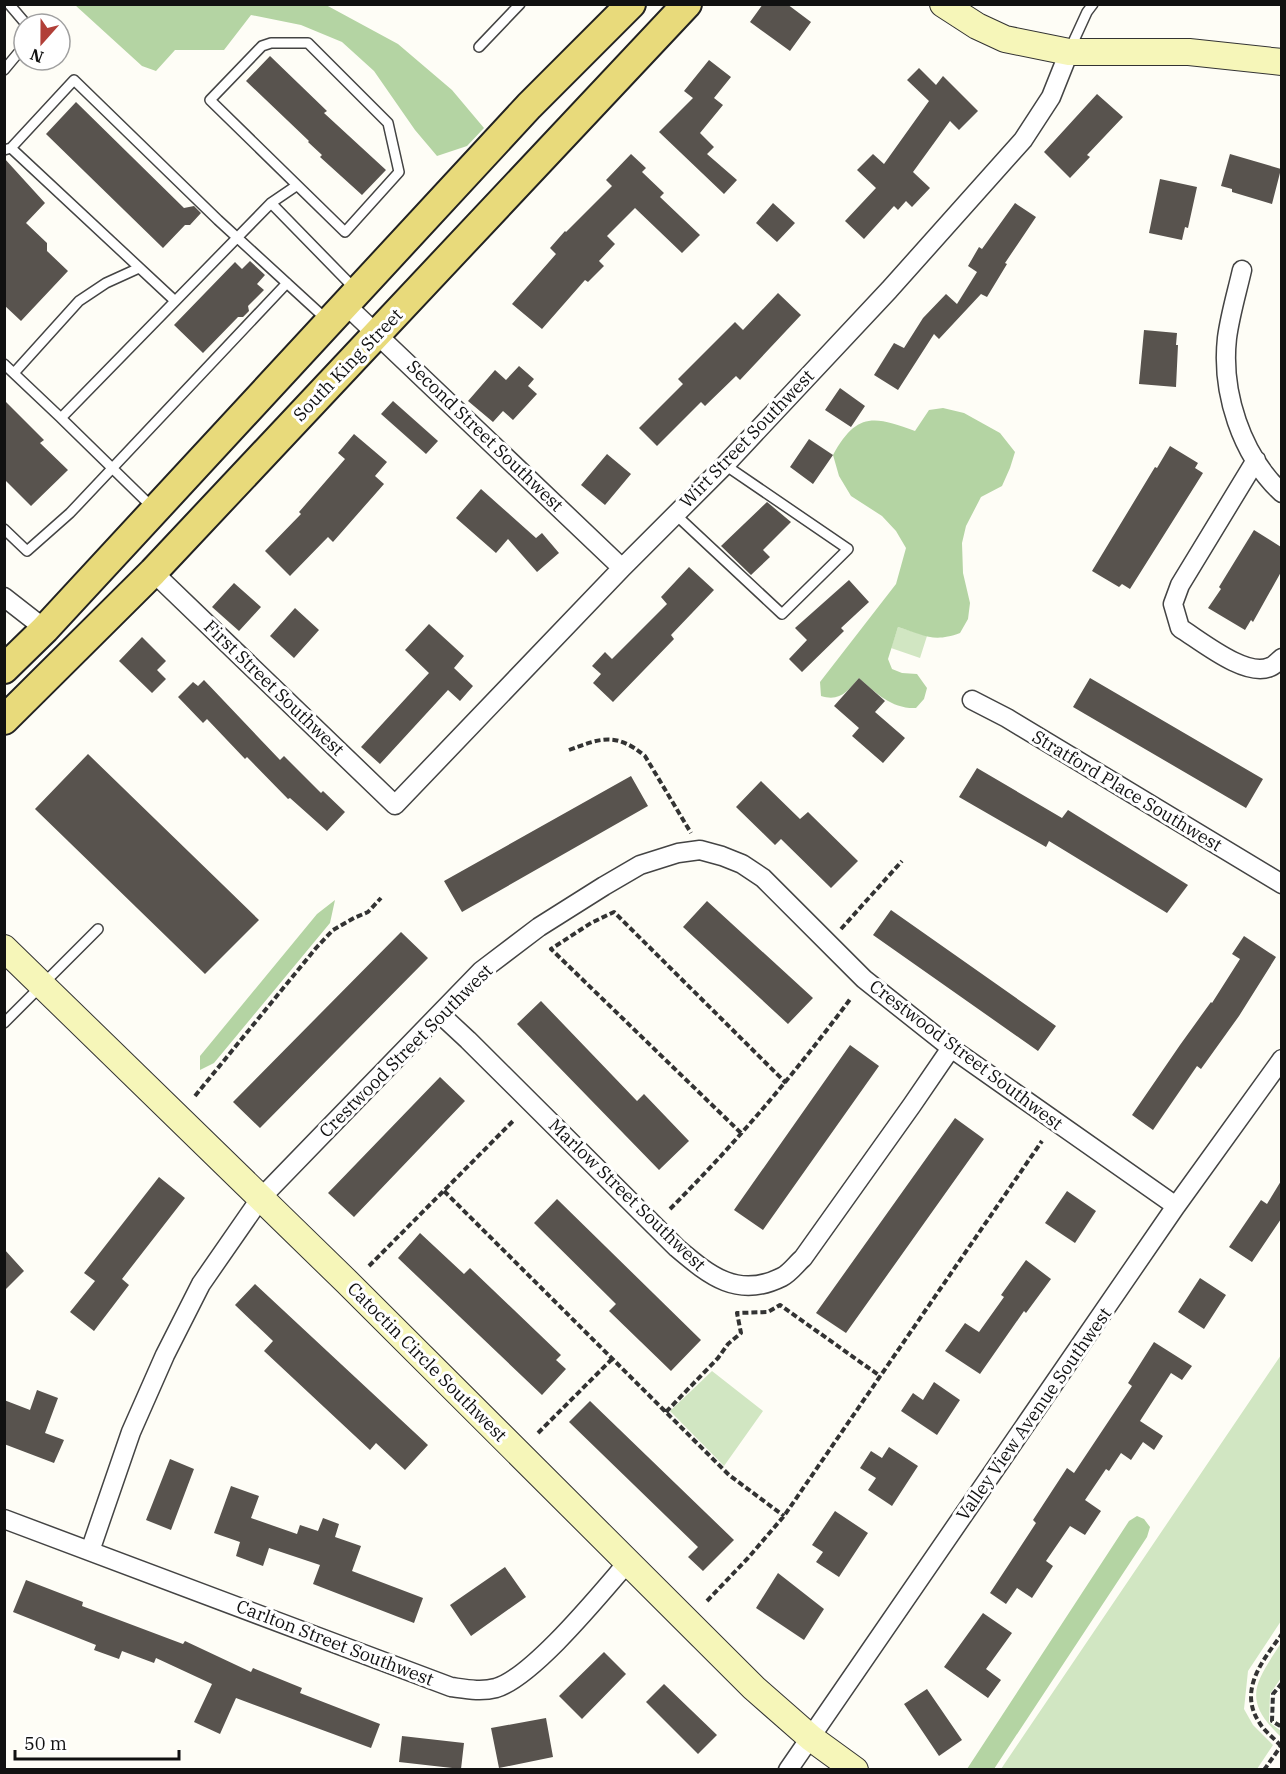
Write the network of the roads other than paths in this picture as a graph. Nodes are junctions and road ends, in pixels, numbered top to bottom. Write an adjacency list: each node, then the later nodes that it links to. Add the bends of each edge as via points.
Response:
1 (520, 4): 6 (lane)
2 (631, 4): 17 (main road, via 529,106)
3 (687, 4): 18 (main road, South King Street)
4 (943, 4): 7 (main road, via 1005,39)
5 (1093, 4): 7 (lane)
6 (479, 47)
7 (1069, 52): 8 (main road, via 1189,51); 23 (street, Wirt Street Southwest, via 1051,97 1023,140)
8 (1281, 62)
9 (8, 149): 12 (lane, via 74,80); 13 (lane)
10 (296, 186): 10 (lane, via 210,100 262,46 271,43 308,43 388,123 399,172 345,232); 11 (lane)
11 (271, 203): 12 (lane); 17 (lane)
12 (239, 237): 15 (lane); 16 (lane)
13 (139, 268): 16 (lane); 20 (lane, via 79,301)
14 (1242, 270): 22 (street, via 1227,337 1227,373 1238,430)
15 (287, 283): 17 (lane); 24 (lane)
16 (174, 300): 21 (lane)
17 (345, 307): 18 (street, Second Street Southwest); 26 (main road)
18 (378, 334): 29 (street, Second Street Southwest); 30 (main road, South King Street)
19 (4, 364): 20 (lane)
20 (14, 373): 21 (lane)
21 (61, 418): 24 (lane)
22 (1256, 460): 25 (street); 33 (street, via 1180,585 1173,604 1180,628 1243,667 1271,667)
23 (725, 465): 27 (street, Wirt Street Southwest); 27 (lane, via 848,549 782,614)
24 (112, 468): 26 (lane); 28 (lane, via 27,551)
25 (1281, 493)
26 (154, 510): 32 (main road)
27 (675, 514): 29 (street, Wirt Street Southwest)
28 (4, 530)
29 (622, 568): 37 (street, Wirt Street Southwest)
30 (153, 572): 36 (main road, South King Street); 37 (street, First Street Southwest)
31 (4, 597): 32 (street)
32 (45, 628): 34 (main road)
33 (1281, 658)
34 (4, 669)
35 (972, 700): 38 (street, Stratford Place Southwest)
36 (4, 720)
37 (395, 805)
38 (1281, 884)
39 (98, 929): 41 (lane)
40 (4, 948): 41 (main road, Catoctin Circle Southwest)
41 (42, 985): 43 (lane); 46 (main road, Catoctin Circle Southwest)
42 (440, 1014): 44 (street, Crestwood Street Southwest, via 482,971 539,927 640,865 700,850 742,864 763,878 864,979); 44 (street, Marlow Street Southwest, via 677,1248 706,1272 731,1284 760,1284 784,1276 803,1258); 46 (street, Crestwood Street Southwest)
43 (4, 1023)
44 (951, 1048): 47 (street, Crestwood Street Southwest)
45 (1281, 1059): 47 (street, Valley View Avenue Southwest)
46 (260, 1199): 49 (street, Crestwood Street Southwest, via 201,1284 165,1355 131,1432); 50 (main road, Catoctin Circle Southwest)
47 (1176, 1206): 51 (street, Valley View Avenue Southwest)
48 (4, 1519): 49 (street, Carlton Street Southwest)
49 (90, 1551): 50 (street, Carlton Street Southwest, via 451,1687 474,1690 497,1688 530,1668)
50 (628, 1562): 51 (main road, Catoctin Circle Southwest, via 754,1688)
51 (811, 1738): 52 (street, Valley View Avenue Southwest); 53 (main road, Catoctin Circle Southwest)
52 (788, 1770)
53 (855, 1770)

